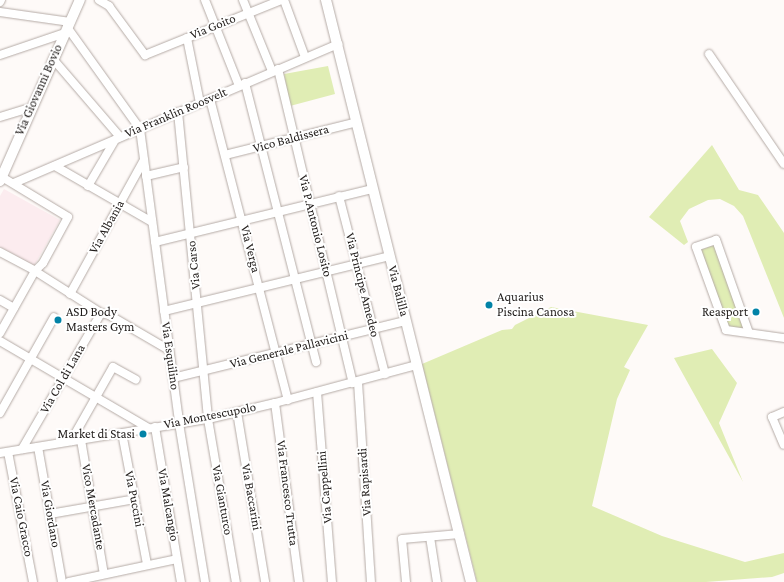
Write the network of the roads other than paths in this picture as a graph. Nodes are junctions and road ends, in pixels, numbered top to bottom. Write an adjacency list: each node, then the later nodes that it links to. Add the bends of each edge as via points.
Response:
1 (80, 0): 9 (street, Via Giovanni Bovio)
2 (99, 0): 11 (street, Via Goito, via 109,6 145,55)
3 (205, 0): 10 (street)
4 (243, 0): 8 (street, Via P.Antonio Losito)
5 (282, 0): 8 (street, Via Goito); 15 (street)
6 (326, 0): 12 (street, Via Balilla)
7 (0, 12): 9 (street)
8 (248, 13): 10 (street, Via Goito); 17 (street, Via P.Antonio Losito)
9 (67, 27): 14 (street); 16 (street, Via Giovanni Bovio); 25 (street)
10 (215, 27): 11 (street, Via Goito); 18 (street)
11 (187, 38): 20 (street)
12 (338, 44): 15 (street, Via Franklin Roosvelt); 24 (street, Via Balilla)
13 (709, 54): 31 (street)
14 (0, 55)
15 (305, 57): 17 (street, Via Franklin Roosvelt)
16 (53, 59): 21 (street, Via Giovanni Bovio); 27 (street)
17 (275, 70): 18 (street, Via Franklin Roosvelt); 26 (street, Via P.Antonio Losito)
18 (242, 84): 19 (street, Via Franklin Roosvelt); 28 (street)
19 (210, 98): 20 (street, Via Franklin Roosvelt); 29 (street, Via Verga)
20 (200, 103): 22 (street, Via Franklin Roosvelt)
21 (32, 107): 23 (street); 35 (street, Via Giovanni Bovio)
22 (178, 112): 25 (street, Via Franklin Roosvelt); 33 (street, Via Carso)
23 (0, 117)
24 (357, 122): 26 (street, Vico Baldissera); 38 (street, Via Balilla)
25 (140, 129): 27 (street, Via Franklin Roosvelt); 30 (street, Via Esquilino)
26 (293, 137): 28 (street, Vico Baldissera); 40 (street, Via P.Antonio Losito)
27 (118, 138): 32 (street, Via Franklin Roosvelt); 37 (street)
28 (262, 147): 29 (street, Vico Baldissera); 42 (street)
29 (225, 156): 43 (street, Via Verga)
30 (144, 160): 34 (street, Via Esquilino); 41 (street, Via Albania)
31 (784, 164)
32 (55, 166): 36 (street, Via Franklin Roosvelt); 37 (street)
33 (184, 167): 34 (street); 45 (street, Via Carso)
34 (146, 176): 44 (street, Via Esquilino)
35 (1, 179): 36 (street)
36 (14, 183): 50 (street, via 68,217 46,257)
37 (88, 186): 41 (street)
38 (372, 189): 39 (street); 48 (street, Via Balilla)
39 (339, 196): 40 (street); 49 (street, Via Principe Amedeo)
40 (310, 204): 42 (street); 51 (street, Via P.Antonio Losito)
41 (120, 205): 44 (street); 54 (street, Via Albania)
42 (278, 213): 43 (street); 52 (street)
43 (243, 221): 45 (street); 53 (street, Via Verga)
44 (152, 222): 46 (street, Via Esquilino)
45 (190, 234): 46 (street); 56 (street, Via Carso)
46 (155, 242): 58 (street, Via Esquilino)
47 (0, 252): 50 (street)
48 (389, 256): 49 (street); 61 (street, Via Balilla)
49 (357, 264): 51 (street); 62 (street, Via Principe Amedeo)
50 (35, 271): 54 (street); 57 (street)
51 (326, 272): 52 (street); 65 (street, Via P.Antonio Losito)
52 (295, 280): 53 (street); 68 (street)
53 (260, 289): 56 (street); 70 (street, Via Verga)
54 (70, 294): 59 (street)
55 (0, 300): 57 (street)
56 (198, 304): 58 (street); 74 (street, Via Carso)
57 (14, 308): 63 (street)
58 (164, 311): 69 (street, Via Esquilino)
59 (101, 313): 69 (street, via 109,315); 76 (street, Via Col di Lana)
60 (54, 317): 71 (street)
61 (405, 321): 62 (street, Via Generale Pallavicini); 73 (street, Via Balilla)
62 (374, 329): 65 (street, Via Generale Pallavicini); 75 (street, Via Principe Amedeo)
63 (0, 333)
64 (749, 333): 64 (street, via 726,330 696,247 716,240); 66 (street)
65 (342, 338): 68 (street, Via Generale Pallavicini); 79 (street, Via P.Antonio Losito)
66 (784, 338)
67 (0, 341): 71 (street)
68 (311, 344): 70 (street, Via Generale Pallavicini); 72 (street)
69 (169, 350): 77 (street, Via Esquilino)
70 (276, 352): 74 (street, Via Generale Pallavicini); 82 (street, Via Verga)
71 (30, 358): 76 (street); 86 (street)
72 (316, 362)
73 (417, 364): 75 (street, Via Montescupolo); 100 (street, Via Balilla)
74 (205, 371): 77 (street, Via Generale Pallavicini); 87 (street, Via Carso)
75 (385, 374): 79 (street, Via Montescupolo)
76 (64, 377): 81 (street); 95 (street, Via Col di Lana)
77 (173, 378): 88 (street, Via Esquilino)
78 (136, 380): 81 (street, via 113,367)
79 (356, 382): 80 (street, Via Montescupolo); 114 (street, Via Rapisardi)
80 (317, 392): 82 (street, Via Montescupolo); 113 (street, Via Cappellini)
81 (96, 397): 89 (street); 92 (street)
82 (288, 400): 83 (street, Via Montescupolo)
83 (275, 403): 84 (street, Via Montescupolo); 112 (street, Via Francesco Trutta)
84 (237, 412): 87 (street, Via Montescupolo); 111 (street, Via Baccarini)
85 (784, 412): 93 (street, via 772,417)
86 (0, 413)
87 (208, 419): 88 (street, Via Montescupolo); 110 (street, Via Gianturco)
88 (179, 423): 89 (street, Via Montescupolo); 109 (street, Via Esquilino)
89 (152, 428): 90 (street, Via Montescupolo); 102 (street, Via Malcangio)
90 (122, 433): 91 (street, Via Montescupolo); 97 (street, Via Puccini)
91 (81, 440): 92 (street, Via Montescupolo); 98 (street, Vico Mercadante)
92 (71, 441): 94 (street, Via Montescupolo)
93 (784, 445)
94 (38, 447): 95 (street, Via Montescupolo); 99 (street, Via Giordano)
95 (22, 449): 96 (street, Via Montescupolo)
96 (4, 452): 105 (street, Via Caio Gracco)
97 (135, 499): 98 (street); 103 (street, Via Puccini)
98 (93, 506): 99 (street); 104 (street, Vico Mercadante)
99 (50, 514): 106 (street, Via Giordano)
100 (460, 534): 101 (street); 117 (street, Via Balilla)
101 (430, 537): 115 (street, via 402,540); 116 (street)
102 (177, 559): 103 (street); 108 (street, Via Malcangio)
103 (147, 564): 104 (street)
104 (104, 574): 107 (street)
105 (33, 582)
106 (62, 582)
107 (69, 582)
108 (181, 582)
109 (205, 582)
110 (236, 582)
111 (265, 582)
112 (299, 582)
113 (332, 582)
114 (371, 582)
115 (406, 582)
116 (437, 582)
117 (471, 582)

